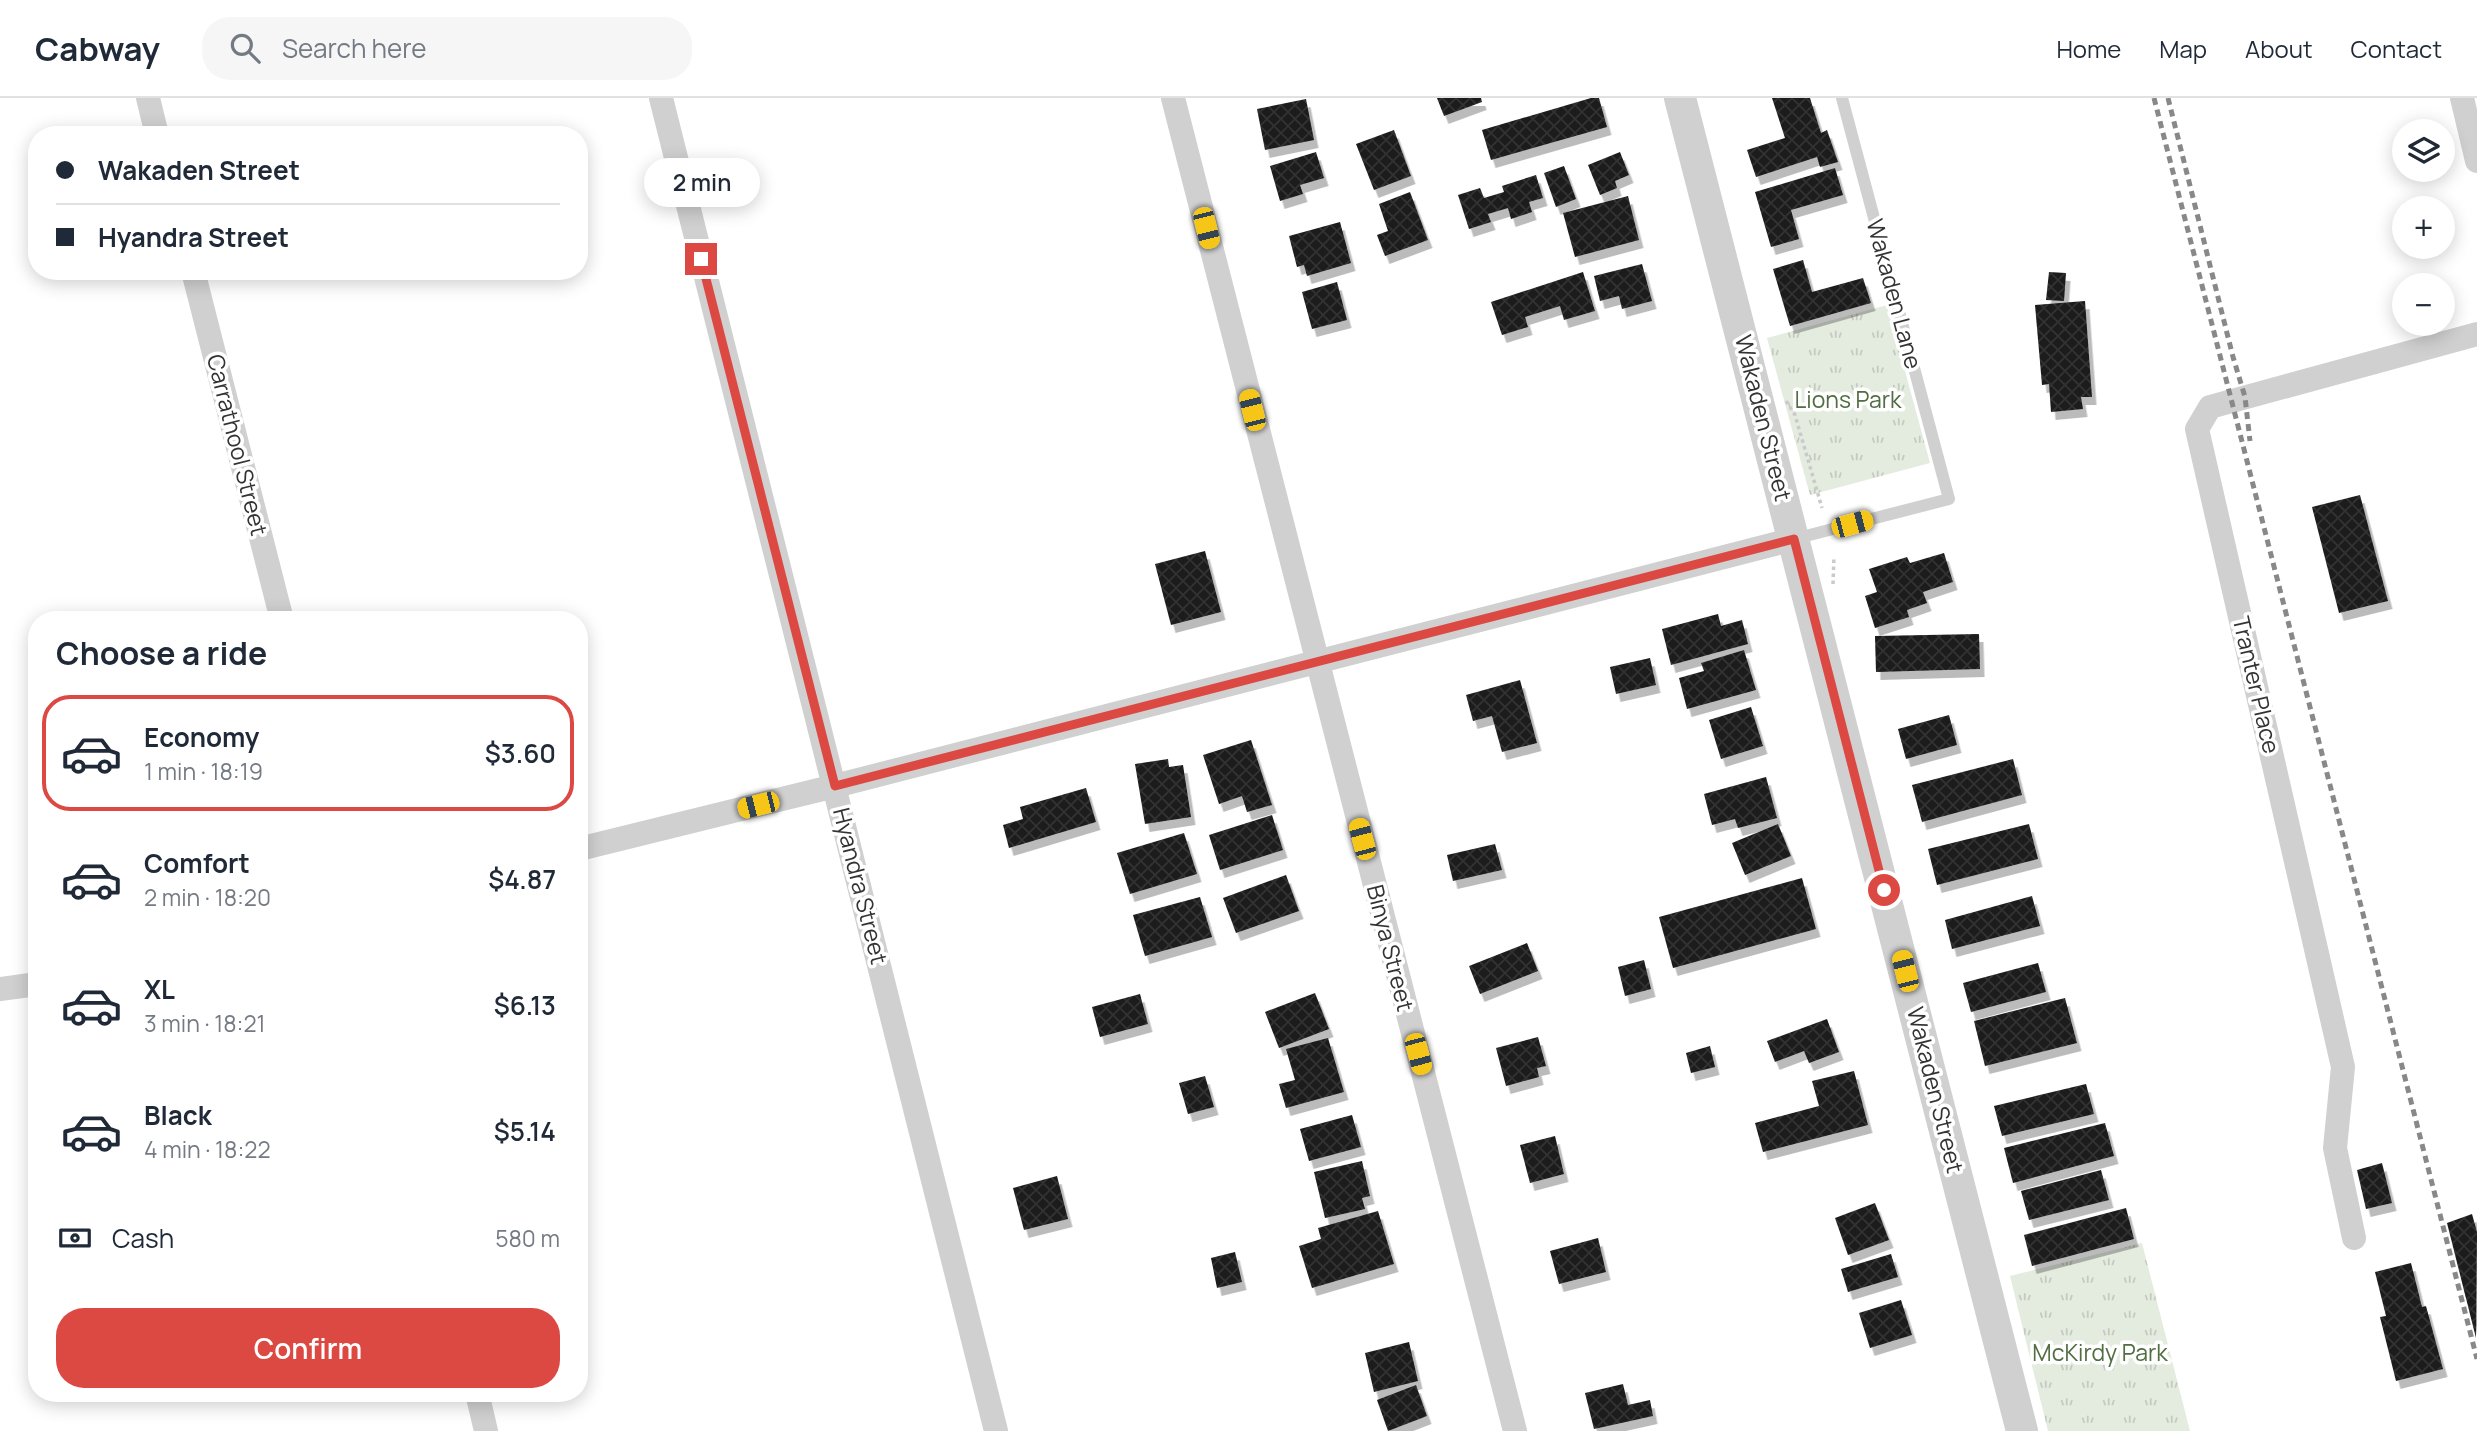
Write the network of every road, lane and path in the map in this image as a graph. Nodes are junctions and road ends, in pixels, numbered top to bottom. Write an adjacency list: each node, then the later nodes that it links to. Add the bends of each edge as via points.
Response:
1 (148, 98): 7 (street)
2 (661, 98): 14 (street, Hyandra Street)
3 (1173, 98): 13 (street, Binya Street)
4 (1680, 98): 11 (street, Wakaden Street)
5 (1842, 98): 11 (lane, Wakaden Lane, via 1949,499)
6 (2462, 98): 8 (street)
7 (156, 126)
8 (2477, 161)
9 (194, 280): 12 (street, Carrathool Street)
10 (2477, 334): 18 (street, Tranter Place, via 2210,407 2197,429 2343,1067 2335,1148)
11 (1794, 539): 13 (street); 23 (street, Wakaden Street)
12 (280, 611)
13 (1316, 661): 14 (street); 22 (street, Binya Street)
14 (835, 786): 15 (street); 21 (street, Hyandra Street)
15 (588, 847)
16 (28, 985): 17 (street)
17 (0, 989)
18 (2354, 1238)
19 (479, 1402): 20 (street)
20 (486, 1431)
21 (996, 1431)
22 (1515, 1431)
23 (2022, 1431)

